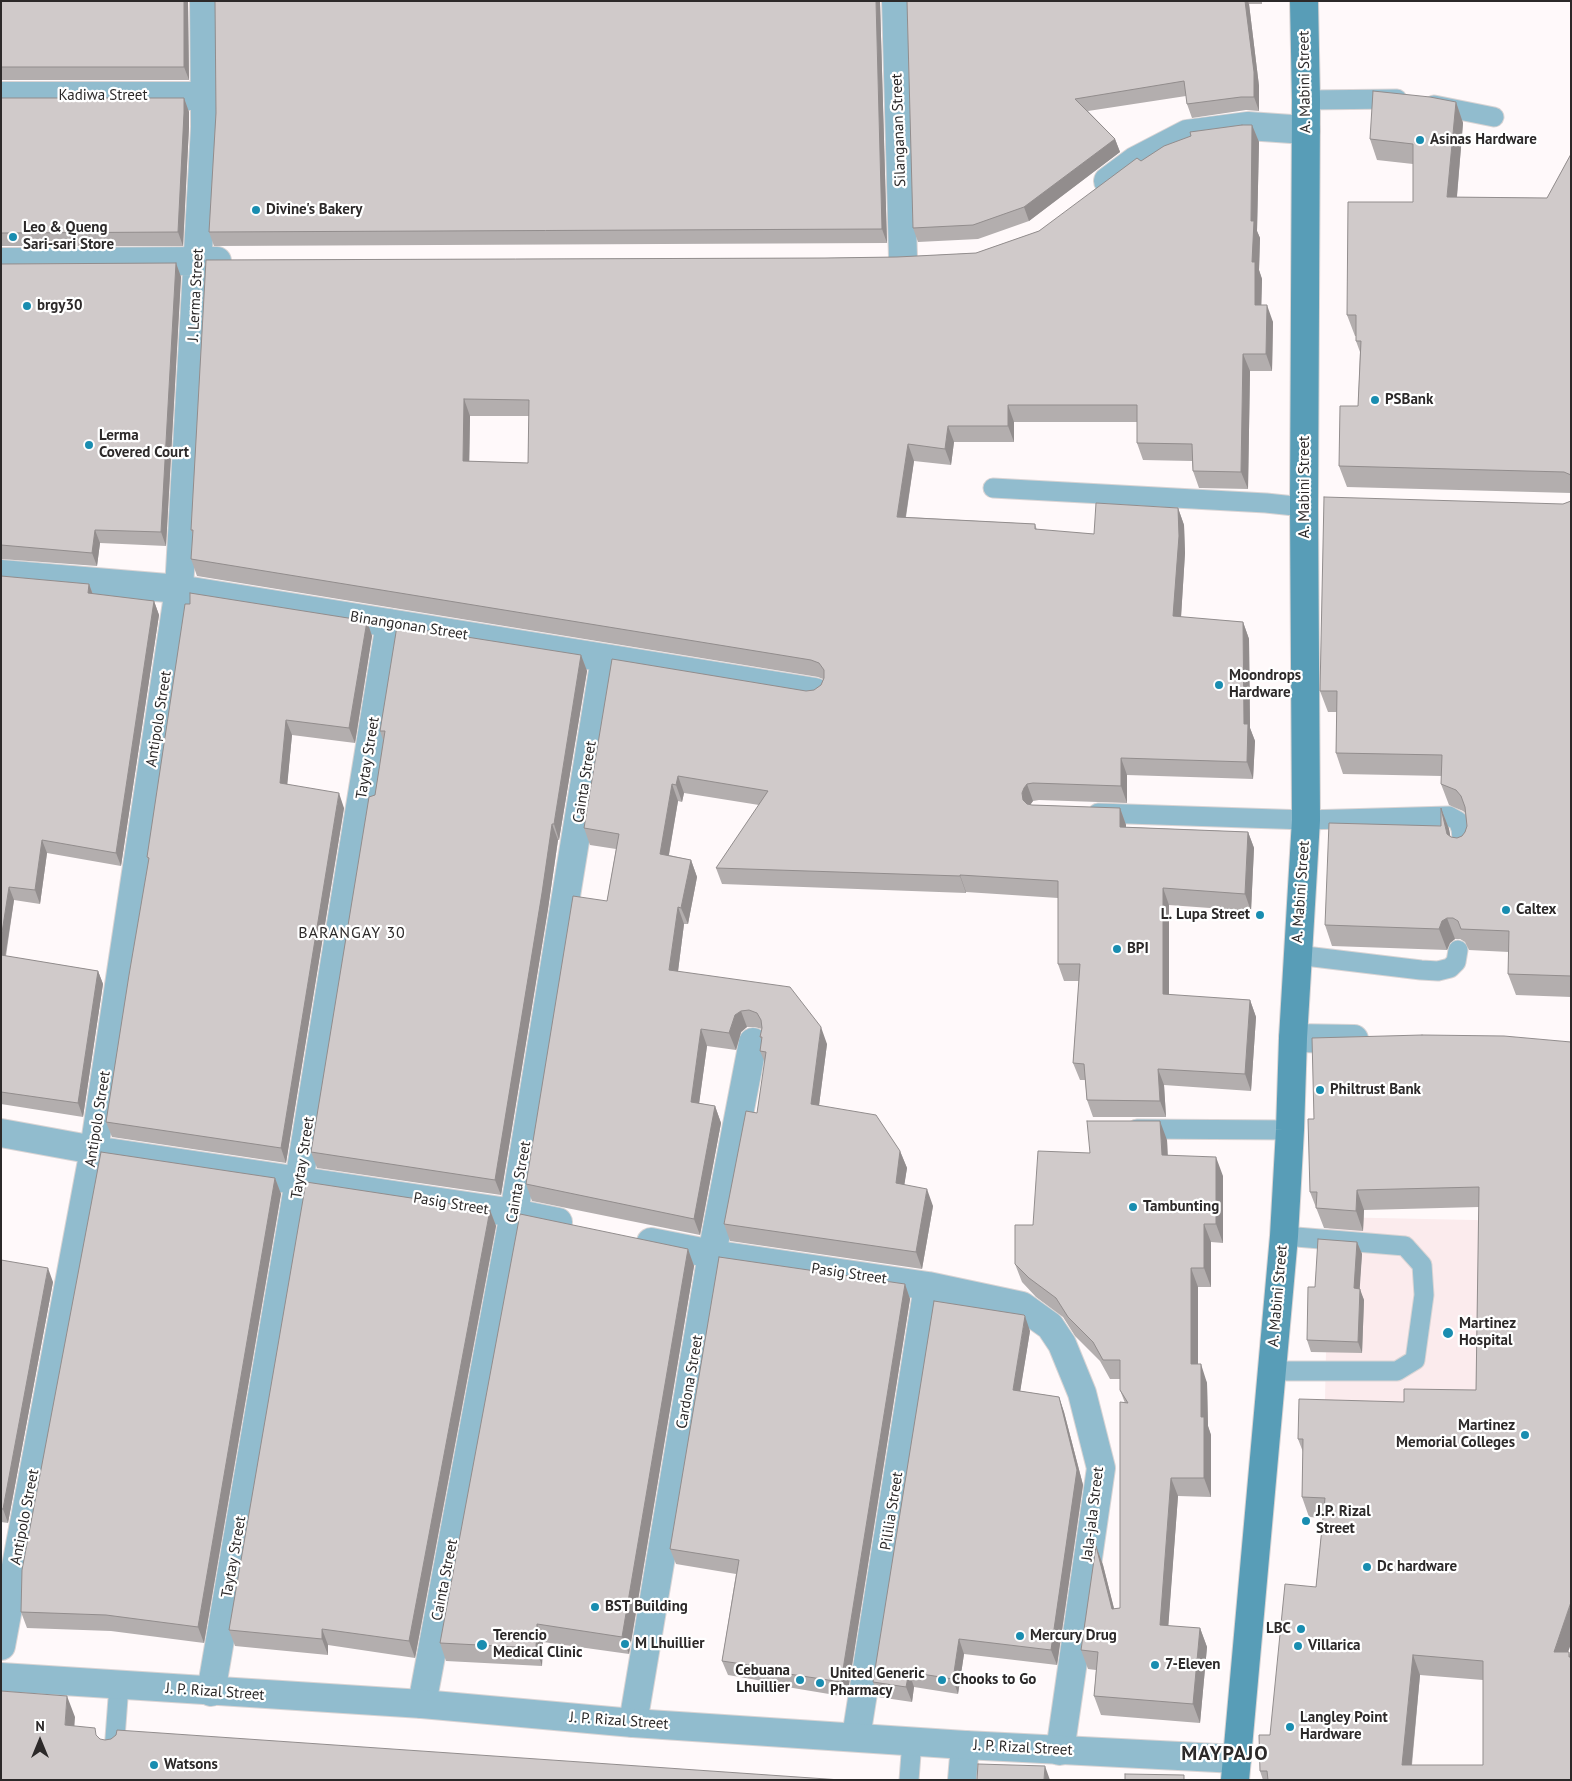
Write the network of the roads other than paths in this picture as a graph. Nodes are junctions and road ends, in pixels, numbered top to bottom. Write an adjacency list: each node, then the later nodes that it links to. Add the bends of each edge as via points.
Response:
1 (204, 1): 5 (street, J. Lerma Street)
2 (896, 1): 12 (street, Silanganan Street)
3 (1304, 1): 6 (main road, A. Mabini Street)
4 (1, 96): 5 (street, Kadiwa Street)
5 (205, 96): 13 (street, J. Lerma Street)
6 (1306, 100): 7 (lane, via 1398,99); 8 (main road, A. Mabini Street)
7 (1494, 117)
8 (1306, 130): 9 (street, via 1248,126 1187,134 1135,160); 18 (main road, A. Mabini Street)
9 (1090, 195)
10 (932, 256): 12 (street)
11 (876, 258): 12 (street)
12 (903, 258)
13 (198, 261): 14 (street); 15 (street); 20 (street, J. Lerma Street)
14 (238, 261)
15 (1, 262)
16 (994, 488): 18 (lane)
17 (1331, 502): 18 (street)
18 (1304, 507): 25 (main road, A. Mabini Street)
19 (1, 574): 20 (street, Binangonan Street)
20 (179, 589): 21 (street, Binangonan Street); 35 (street, Antipolo Street)
21 (390, 624): 22 (street, Binangonan Street); 36 (street, Taytay Street)
22 (605, 658): 23 (street, Binangonan Street); 37 (street, Cainta Street)
23 (815, 692)
24 (1078, 812): 25 (lane)
25 (1306, 820): 26 (lane, via 1449,816 1458,821 1462,829); 28 (main road, A. Mabini Street)
26 (1463, 848)
27 (1458, 950): 28 (lane, via 1456,962 1450,968 1438,971)
28 (1297, 955): 29 (main road, A. Mabini Street)
29 (1293, 1038): 30 (street); 33 (main road, A. Mabini Street)
30 (1382, 1039)
31 (753, 1042): 41 (street, Cardona Street)
32 (1123, 1129): 33 (lane)
33 (1290, 1130): 39 (main road, A. Mabini Street)
34 (1, 1133): 35 (street, Pasig Street)
35 (94, 1150): 36 (street, Pasig Street); 44 (street, Antipolo Street)
36 (299, 1181): 37 (street, Pasig Street); 47 (street, Taytay Street)
37 (514, 1213): 38 (street, Pasig Street); 48 (street, Cainta Street)
38 (580, 1227)
39 (1284, 1236): 43 (main road, A. Mabini Street); 43 (lane, via 1405,1246 1422,1266 1424,1295 1416,1360 1397,1371)
40 (627, 1237): 41 (street, Pasig Street)
41 (712, 1254): 42 (street, Pasig Street); 49 (street, Cardona Street)
42 (928, 1286): 50 (street, Pililia Street); 54 (street, Jala-jala Street, via 1022,1306 1050,1326 1062,1344 1082,1393 1101,1468)
43 (1271, 1371): 55 (main road, A. Mabini Street)
44 (1, 1646)
45 (1, 1677): 46 (street, J. P. Rizal Street)
46 (119, 1685): 47 (street, J. P. Rizal Street); 53 (lane)
47 (211, 1692): 48 (street, J. P. Rizal Street)
48 (422, 1704): 49 (street, J. P. Rizal Street)
49 (633, 1723): 50 (street, J. P. Rizal Street)
50 (856, 1737): 51 (street, J. P. Rizal Street)
51 (912, 1741): 52 (street, J. P. Rizal Street); 56 (lane)
52 (965, 1745): 54 (street, J. P. Rizal Street); 57 (street)
53 (114, 1751)
54 (1060, 1751): 55 (street, J. P. Rizal Street)
55 (1236, 1770)
56 (910, 1780)
57 (962, 1780)

